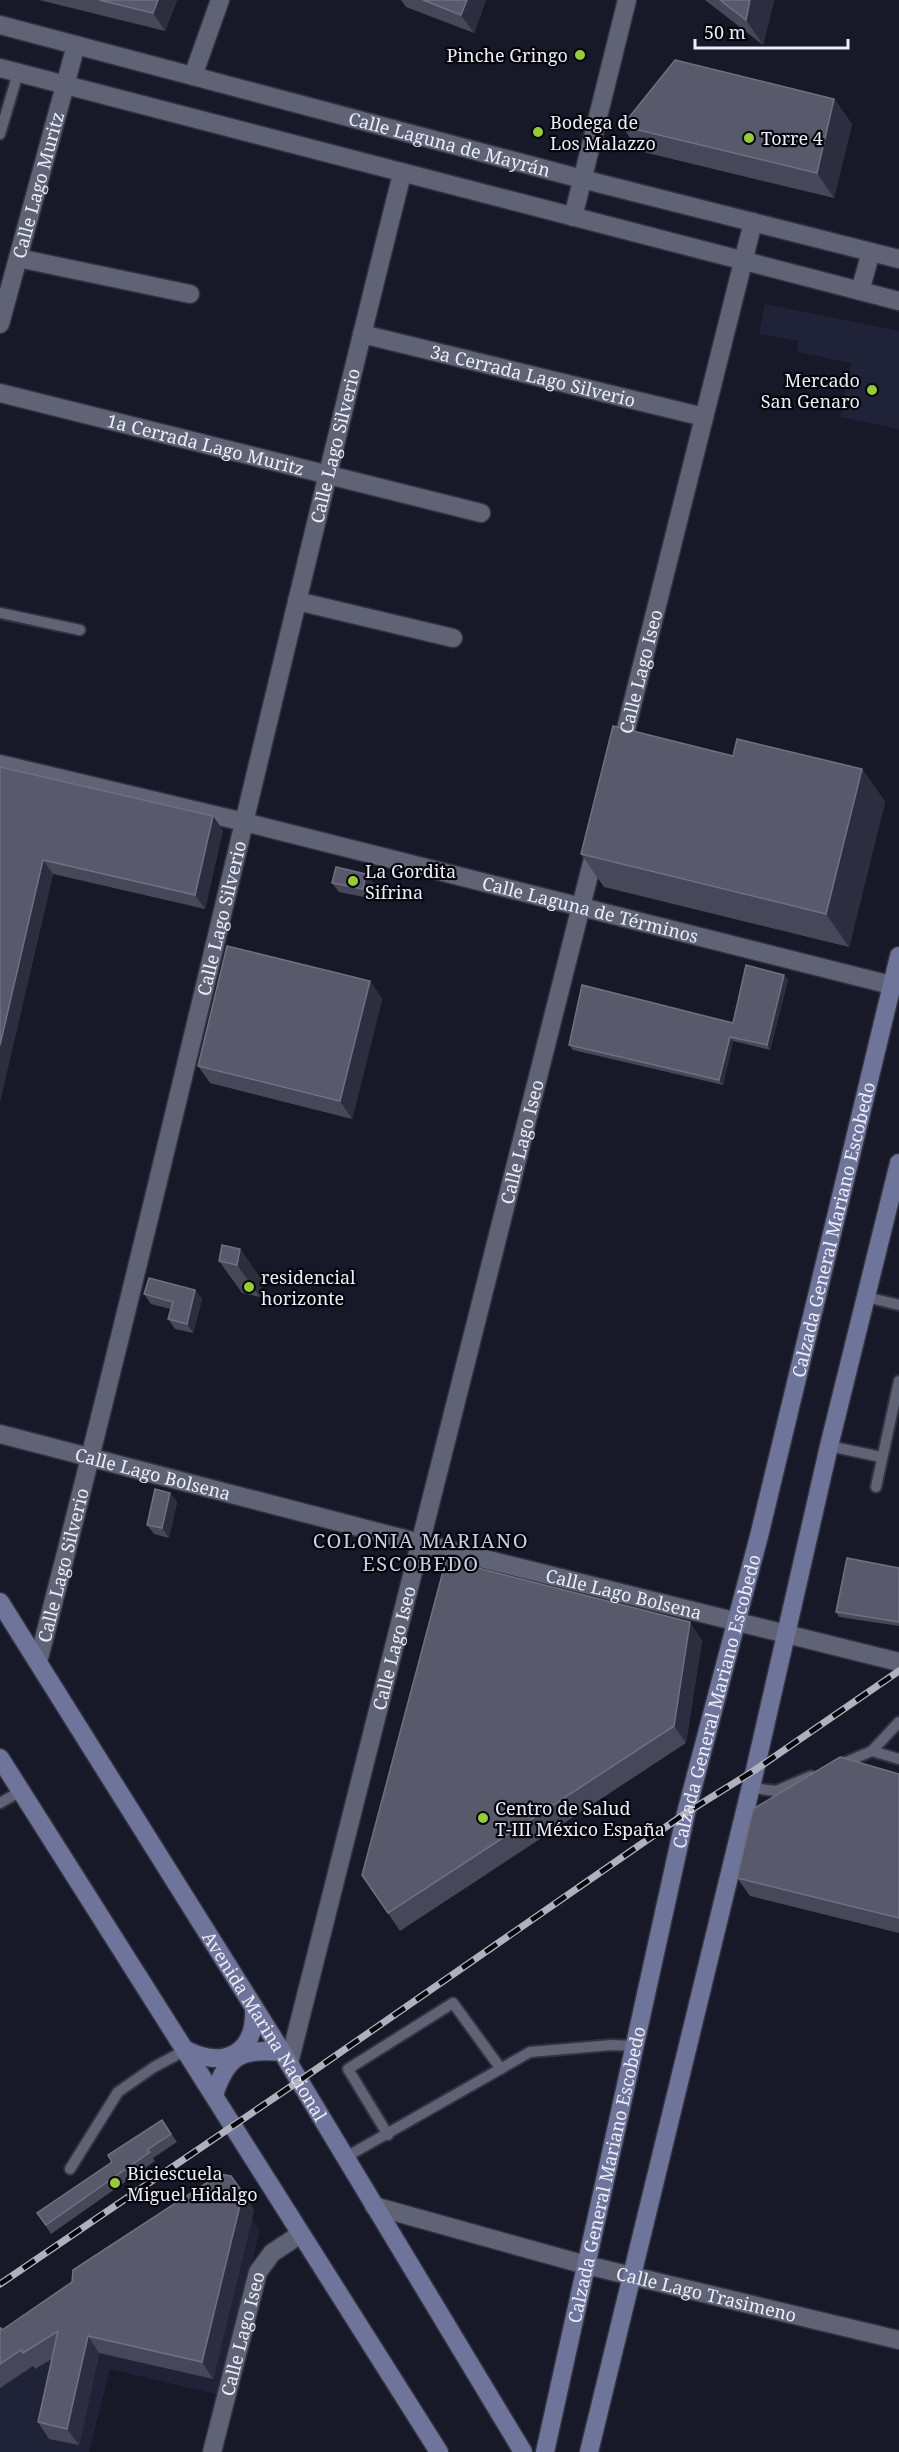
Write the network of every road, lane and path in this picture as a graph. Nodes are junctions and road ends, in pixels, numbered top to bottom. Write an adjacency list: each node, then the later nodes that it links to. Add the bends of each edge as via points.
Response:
1 (220, 0): 6 (street)
2 (627, 0): 11 (street)
3 (0, 25): 4 (street, Calle Laguna de Mayrán)
4 (76, 45): 6 (street, Calle Laguna de Mayrán); 7 (street, Calle Lago Muritz)
5 (9, 71): 7 (street); 8 (lane)
6 (193, 76): 11 (street, Calle Laguna de Mayrán)
7 (66, 85): 10 (street); 15 (street, Calle Lago Muritz)
8 (2, 114): 9 (lane)
9 (0, 134)
10 (402, 174): 12 (street); 22 (street, Calle Lago Silverio)
11 (582, 179): 12 (street); 13 (street, Calle Laguna de Mayrán)
12 (573, 217): 17 (street)
13 (753, 222): 14 (street, Calle Laguna de Mayrán); 17 (street, Calle Lago Iseo)
14 (871, 252): 16 (street, Calle Laguna de Mayrán); 18 (street)
15 (18, 258): 19 (street); 21 (street, Calle Lago Muritz)
16 (899, 259)
17 (744, 262): 18 (street); 24 (street, Calle Lago Iseo)
18 (860, 291): 20 (street)
19 (190, 294)
20 (899, 301)
21 (0, 324)
22 (362, 334): 24 (street, 3a Cerrada Lago Silverio); 25 (street, Calle Lago Silverio)
23 (0, 393): 25 (street, 1a Cerrada Lago Muritz)
24 (704, 417): 32 (street, Calle Lago Iseo)
25 (326, 474): 26 (street, 1a Cerrada Lago Muritz); 27 (street, Calle Lago Silverio)
26 (481, 513)
27 (297, 601): 30 (street); 33 (street, Calle Lago Silverio)
28 (0, 614): 29 (lane)
29 (80, 630)
30 (453, 638)
31 (0, 764): 33 (street, Calle Laguna de Términos)
32 (615, 770)
33 (244, 822): 35 (street, Calle Laguna de Términos); 44 (street, Calle Lago Silverio)
34 (601, 827): 35 (street, Calle Lago Iseo)
35 (581, 907): 37 (street, Calle Laguna de Términos); 47 (street, Calle Lago Iseo)
36 (899, 956): 37 (main road, Calzada General Mariano Escobedo)
37 (895, 986): 49 (main road, Calzada General Mariano Escobedo)
38 (899, 1163): 39 (main road)
39 (866, 1297): 40 (lane); 43 (main road)
40 (899, 1305)
41 (899, 1381): 45 (lane)
42 (0, 1434): 44 (street, Calle Lago Bolsena)
43 (829, 1446): 45 (lane); 50 (main road)
44 (92, 1457): 47 (street, Calle Lago Bolsena); 51 (street, Calle Lago Silverio)
45 (881, 1457): 46 (lane)
46 (876, 1487)
47 (420, 1544): 49 (street, Calle Lago Bolsena); 63 (street, Calle Lago Iseo)
48 (0, 1602): 51 (main road, Avenida Marina Nacional)
49 (736, 1622): 50 (street, Calle Lago Bolsena); 61 (main road, Calzada General Mariano Escobedo, via 686,1813)
50 (787, 1635): 52 (street, Calle Lago Bolsena); 57 (main road)
51 (38, 1662): 60 (main road, Avenida Marina Nacional)
52 (896, 1663)
53 (899, 1722): 54 (lane)
54 (872, 1751): 56 (lane); 57 (lane, via 776,1791)
55 (0, 1758): 58 (main road)
56 (899, 1759)
57 (750, 1788): 72 (main road)
58 (21, 1791): 59 (lane); 62 (main road)
59 (0, 1803)
60 (254, 2009): 62 (main road, via 252,2034 236,2054 211,2058); 63 (main road, Avenida Marina Nacional)
61 (634, 2046): 64 (lane, via 530,2052); 71 (main road, Calzada General Mariano Escobedo)
62 (186, 2050): 65 (main road); 68 (lane, via 118,2092)
63 (286, 2058): 65 (main road, via 257,2050 237,2056 223,2072); 67 (main road, Avenida Marina Nacional)
64 (501, 2069): 66 (lane); 66 (lane, via 453,2003 348,2069)
65 (214, 2095): 70 (main road)
66 (388, 2135): 67 (lane)
67 (346, 2157): 69 (main road, Avenida Marina Nacional)
68 (70, 2169)
69 (374, 2206): 71 (street, Calle Lago Trasimeno); 76 (main road, Avenida Marina Nacional)
70 (299, 2235): 74 (street, Calle Lago Iseo, via 272,2253 258,2272); 75 (main road)
71 (586, 2265): 72 (street, Calle Lago Trasimeno); 77 (main road, Calzada General Mariano Escobedo)
72 (631, 2275): 73 (street, Calle Lago Trasimeno); 78 (main road)
73 (899, 2340)
74 (212, 2452)
75 (439, 2452)
76 (523, 2452)
77 (545, 2452)
78 (589, 2452)

